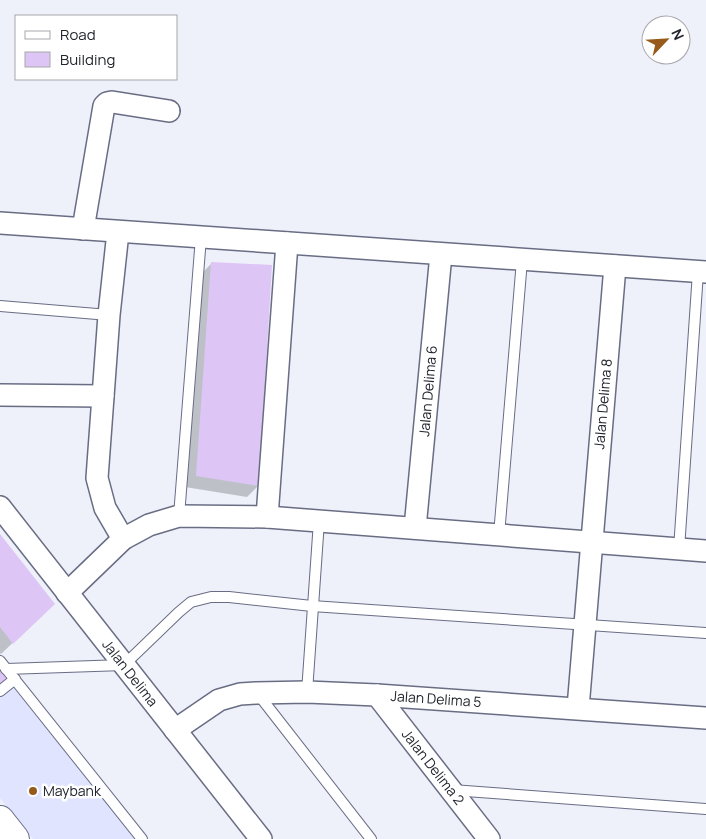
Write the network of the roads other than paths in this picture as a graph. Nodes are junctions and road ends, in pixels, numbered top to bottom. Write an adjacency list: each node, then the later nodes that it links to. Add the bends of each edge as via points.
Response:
1 (170, 112): 3 (street, via 112,102 104,106)
2 (0, 223): 3 (street)
3 (83, 229): 4 (street)
4 (118, 232): 5 (street); 12 (street)
5 (201, 237): 6 (street); 16 (lane)
6 (287, 243): 7 (street); 17 (street)
7 (441, 254): 8 (street); 19 (street, Jalan Delima 6)
8 (522, 260): 9 (street); 20 (lane)
9 (615, 266): 10 (street); 22 (street, Jalan Delima 8)
10 (702, 272): 23 (lane)
11 (0, 306): 12 (lane)
12 (109, 315): 14 (street)
13 (0, 395): 14 (street)
14 (103, 396): 21 (street, via 97,478 105,508)
15 (0, 507): 25 (street, Jalan Delima)
16 (179, 516): 17 (street); 21 (street, via 150,525)
17 (267, 517): 18 (street)
18 (318, 521): 19 (street); 26 (lane)
19 (415, 528): 20 (street)
20 (498, 535): 22 (street)
21 (123, 539): 25 (street)
22 (592, 542): 23 (street); 27 (street, Jalan Delima 8)
23 (679, 549): 24 (street)
24 (706, 551)
25 (67, 593): 30 (street, Jalan Delima)
26 (312, 606): 27 (lane); 30 (lane, via 229,597 191,602); 34 (lane)
27 (585, 625): 28 (lane); 36 (street, Jalan Delima 8)
28 (706, 633)
29 (3, 665): 30 (lane); 31 (lane)
30 (124, 665): 38 (street, Jalan Delima)
31 (15, 679): 32 (lane); 43 (lane)
32 (0, 692)
33 (256, 692): 34 (street, Jalan Delima 5); 38 (street, Jalan Delima 5, via 219,700); 45 (lane)
34 (307, 692): 35 (street, Jalan Delima 5)
35 (377, 695): 36 (street, Jalan Delima 5); 39 (street, Jalan Delima 2)
36 (578, 708): 37 (street, Jalan Delima 5)
37 (706, 718)
38 (175, 730): 44 (street, Jalan Delima)
39 (451, 790): 40 (lane); 46 (street, Jalan Delima 2)
40 (706, 809)
41 (0, 820): 42 (main road)
42 (15, 839)
43 (142, 839)
44 (260, 839)
45 (371, 839)
46 (489, 839)

